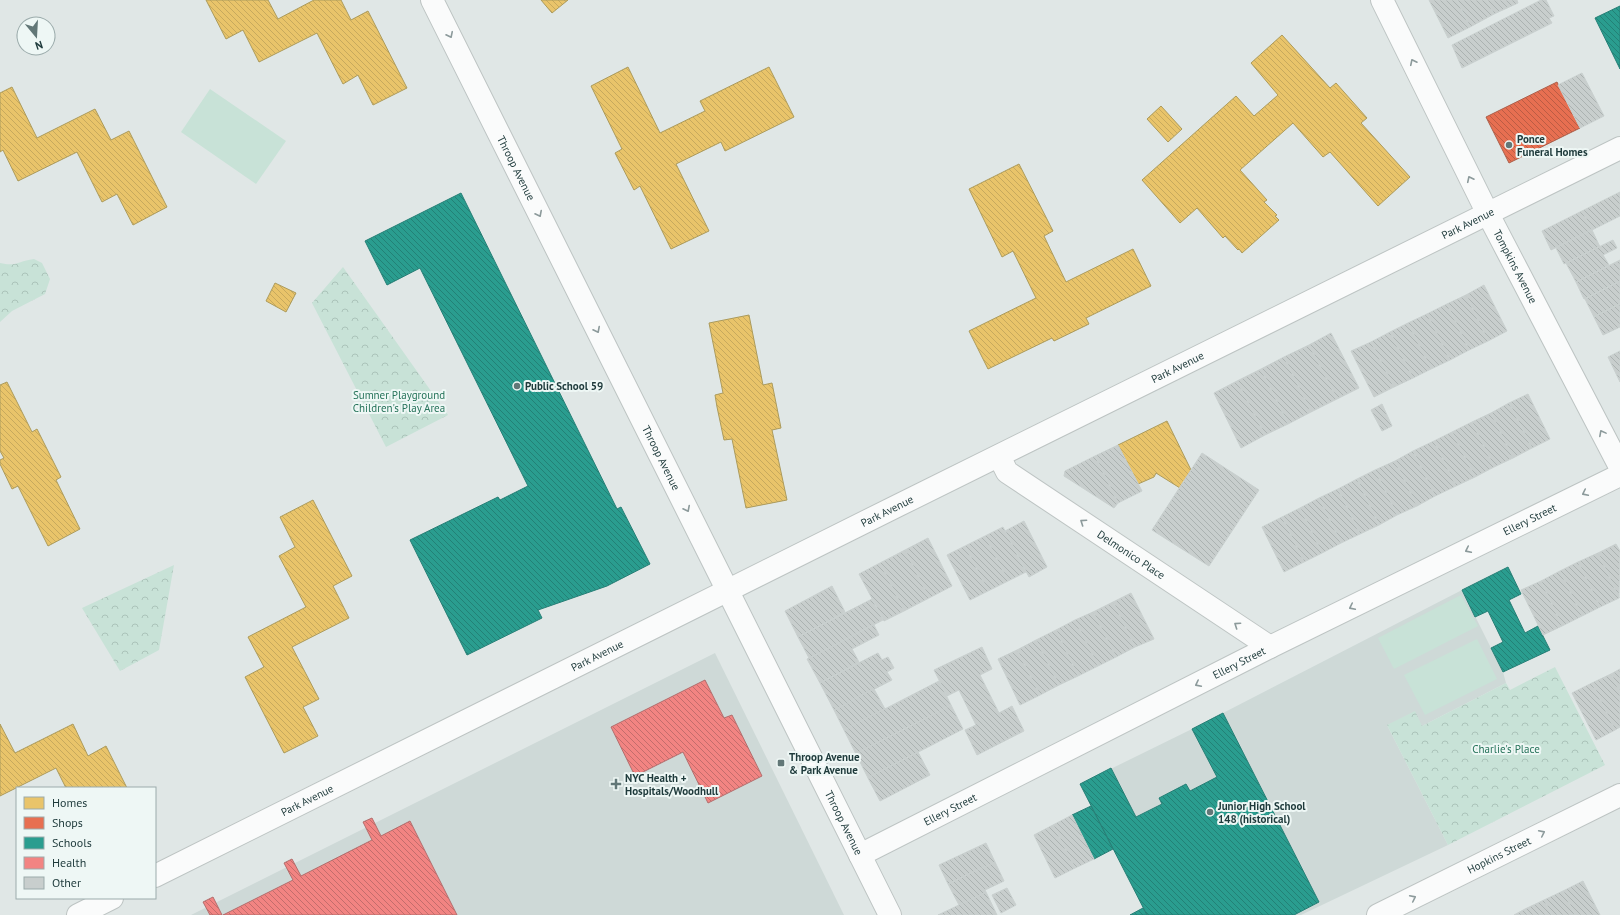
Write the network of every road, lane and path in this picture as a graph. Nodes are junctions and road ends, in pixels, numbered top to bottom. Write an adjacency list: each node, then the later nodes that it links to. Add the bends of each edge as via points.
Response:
1 (432, 0): 8 (street, Throop Avenue, one-way to 8)
2 (1382, 0): 4 (street, Tompkins Avenue, one-way to 2)
3 (1620, 148): 4 (street, Park Avenue)
4 (1488, 214): 5 (street, Park Avenue); 6 (street, Tompkins Avenue, one-way to 4)
5 (999, 456): 8 (street, Park Avenue); 9 (street, Delmonico Place, one-way to 5, via 1007,472)
6 (1620, 467)
7 (1620, 475): 9 (street, Ellery Street, one-way to 9)
8 (728, 591): 11 (street, Throop Avenue); 12 (street, Park Avenue)
9 (1270, 647): 11 (street, Ellery Street, one-way to 11)
10 (1620, 795): 16 (street, Hopkins Street, one-way to 10)
11 (860, 855): 15 (street, Throop Avenue)
12 (156, 876)
13 (110, 899): 14 (street)
14 (78, 915)
15 (890, 915)
16 (1378, 915)

